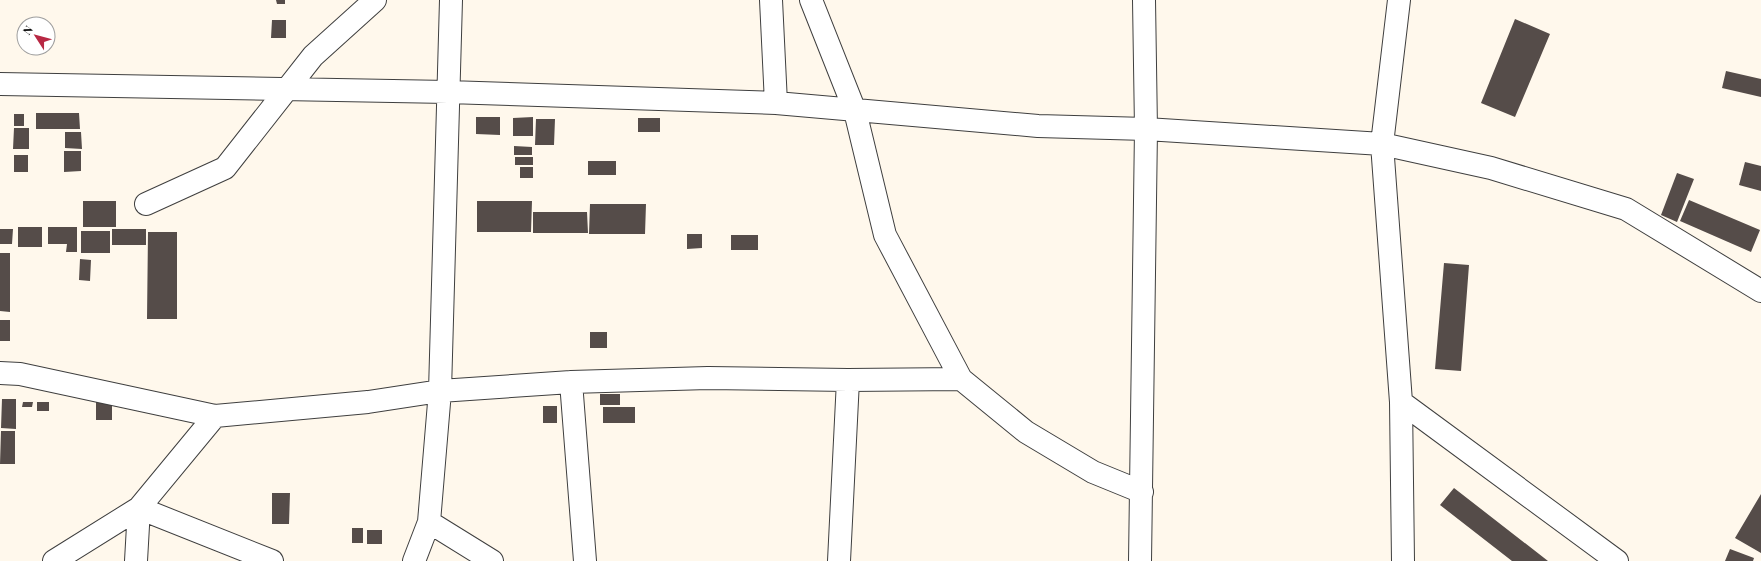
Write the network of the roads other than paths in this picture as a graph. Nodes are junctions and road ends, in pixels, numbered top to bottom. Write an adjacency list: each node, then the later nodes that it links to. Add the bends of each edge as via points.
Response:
1 (375, 0): 8 (street, via 313,56)
2 (451, 0): 9 (street)
3 (771, 0): 10 (street)
4 (811, 0): 11 (street)
5 (1144, 0): 12 (street)
6 (1399, 0): 13 (street)
7 (0, 84): 8 (street)
8 (287, 90): 9 (street); 14 (street, via 226,168)
9 (448, 92): 10 (street); 20 (street)
10 (776, 103): 11 (street)
11 (855, 111): 12 (street, via 1038,126); 17 (street, via 885,235)
12 (1146, 129): 13 (street); 23 (street)
13 (1382, 144): 15 (street, via 1491,168 1626,210); 21 (street)
14 (146, 204)
15 (1761, 291)
16 (0, 373): 22 (street, via 20,374)
17 (961, 379): 18 (street); 23 (street, via 1026,432 1093,472)
18 (848, 380): 19 (street, via 708,378); 32 (street)
19 (571, 382): 20 (street); 31 (street)
20 (440, 391): 22 (street, via 368,402); 25 (street)
21 (1401, 402): 34 (street); 35 (street)
22 (215, 416): 24 (street)
23 (1142, 492): 33 (street)
24 (139, 508): 26 (street); 27 (street); 28 (street)
25 (429, 522): 29 (street); 30 (street)
26 (54, 561)
27 (136, 561)
28 (272, 561)
29 (414, 561)
30 (492, 561)
31 (585, 561)
32 (839, 561)
33 (1140, 561)
34 (1403, 561)
35 (1617, 561)

